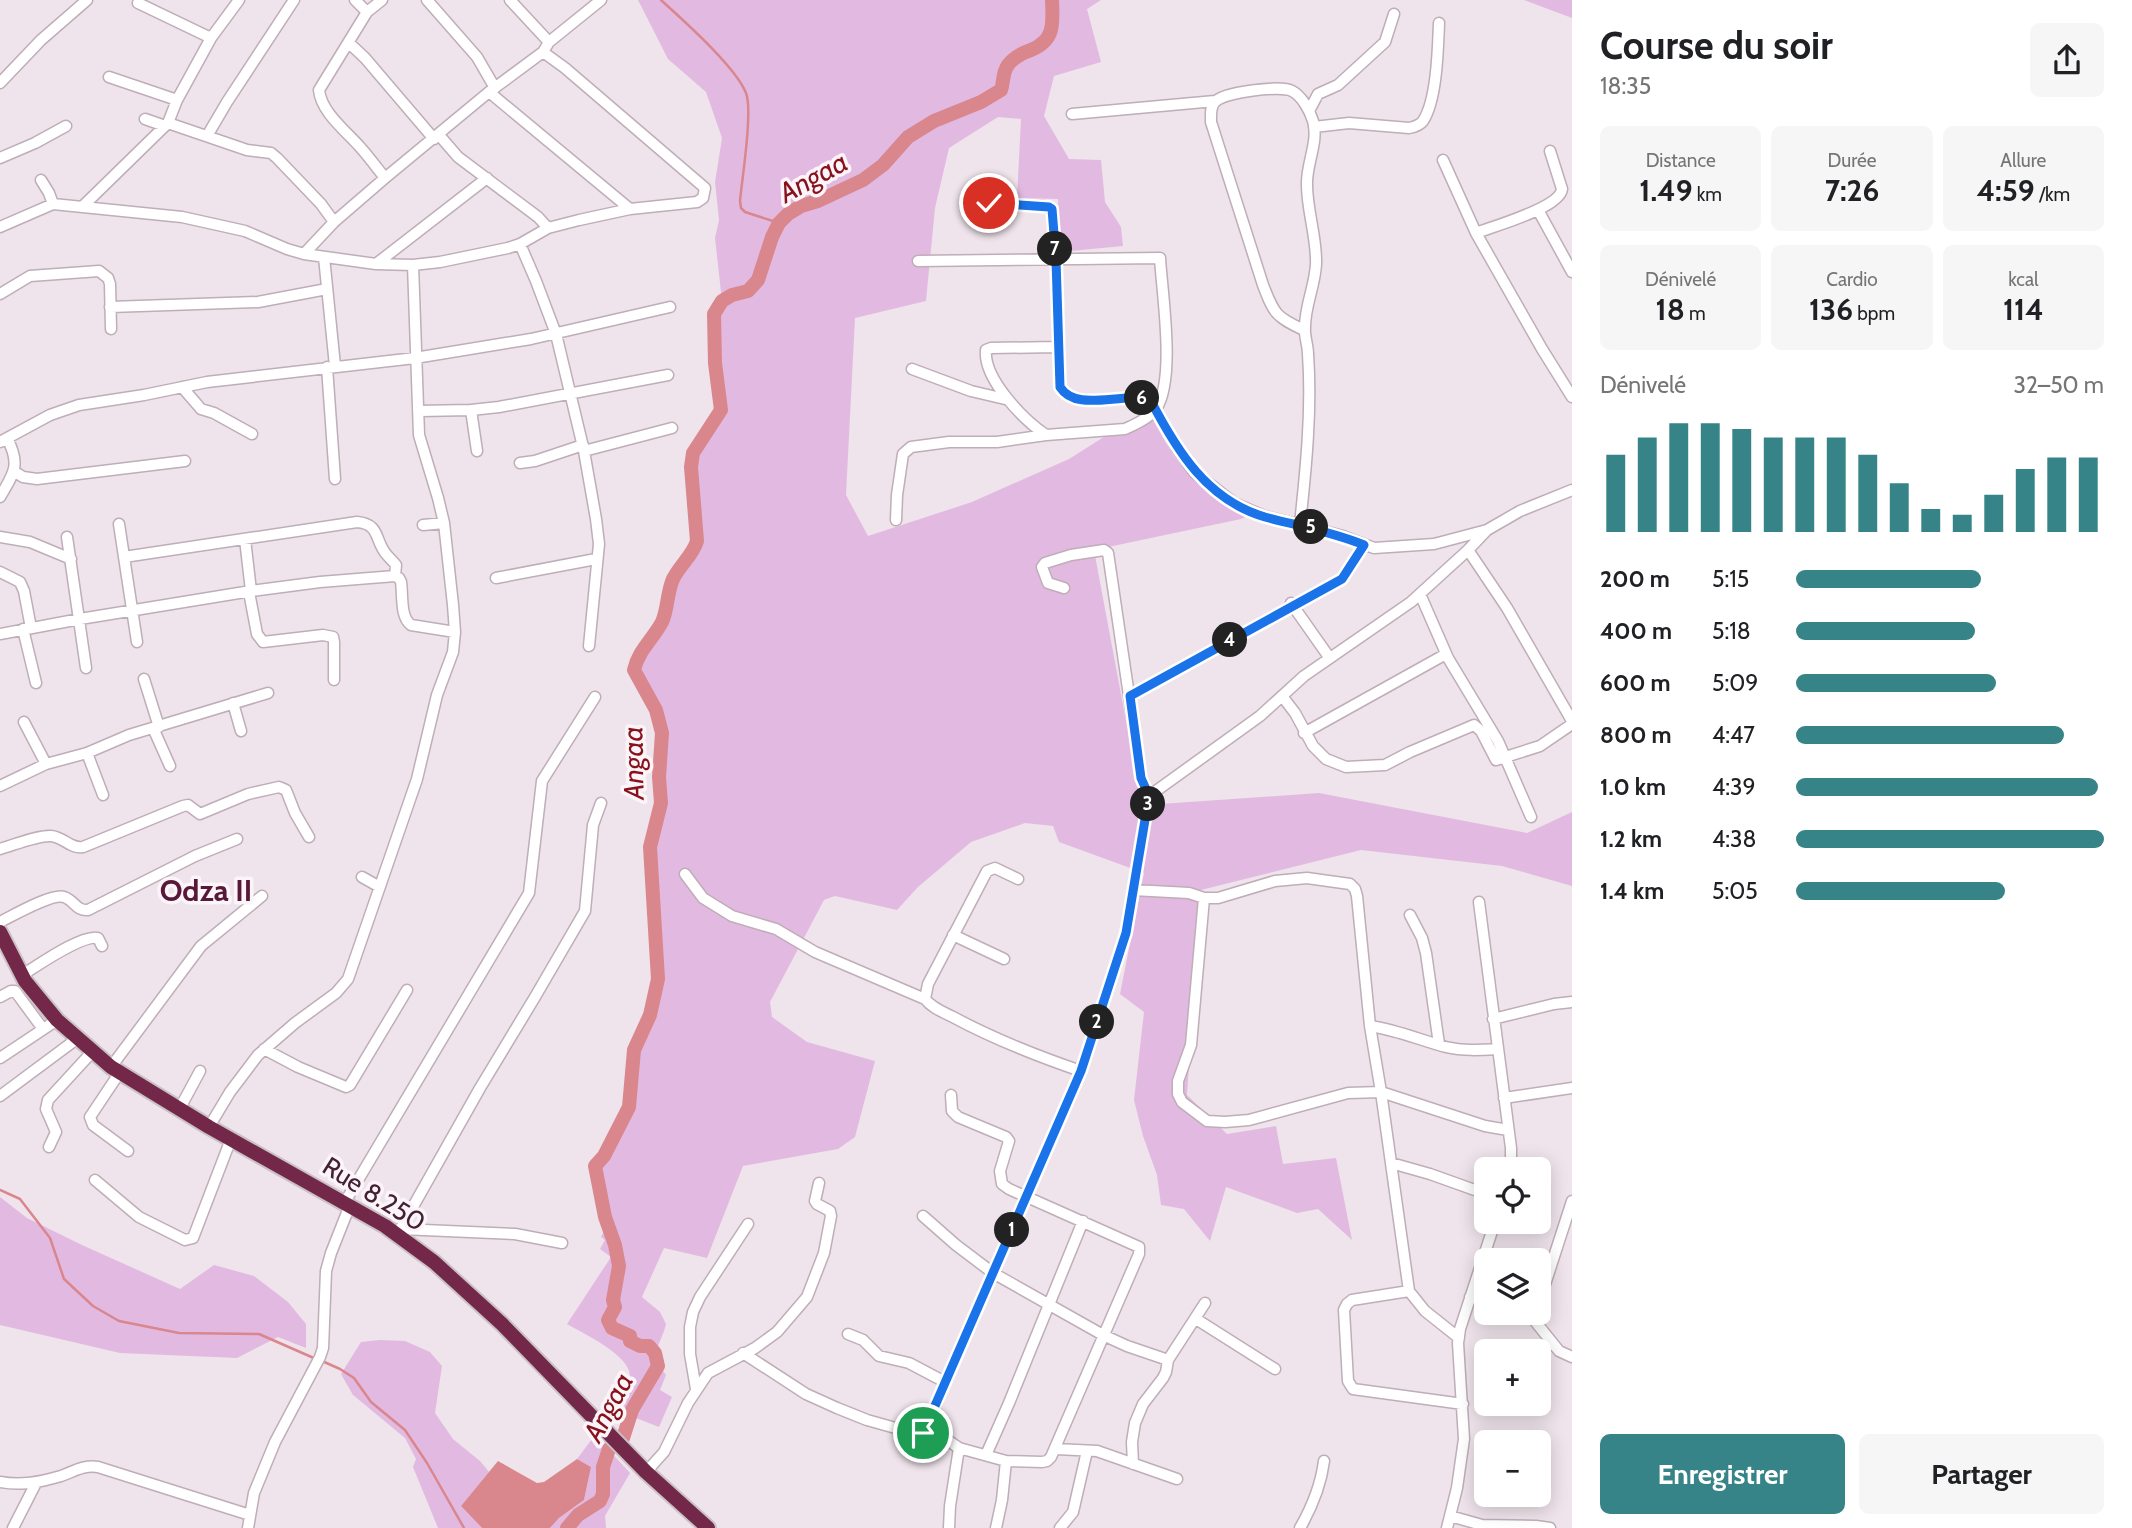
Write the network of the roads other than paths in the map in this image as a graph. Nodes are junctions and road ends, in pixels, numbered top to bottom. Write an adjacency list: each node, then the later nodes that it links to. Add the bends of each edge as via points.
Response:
1 (87, 0): 18 (street)
2 (240, 0): 13 (street)
3 (294, 0): 28 (street)
4 (355, 0): 10 (street)
5 (382, 0): 10 (street)
6 (427, 0): 19 (street, via 477,57)
7 (510, 0): 14 (street)
8 (601, 0): 14 (street)
9 (138, 3): 13 (street)
10 (367, 12): 15 (street)
11 (1394, 14): 22 (street, via 1385,41 1338,85 1318,94)
12 (1439, 23): 27 (street, via 1432,96 1417,126 1349,123)
13 (211, 38): 20 (street)
14 (550, 42): 16 (street)
15 (349, 43): 29 (street); 33 (street, via 319,97)
16 (543, 52): 19 (street); 40 (street, via 705,188 697,202)
17 (109, 77): 20 (street)
18 (0, 83)
19 (492, 90): 29 (street); 40 (street)
20 (177, 100): 25 (street)
21 (1215, 101): 22 (street, via 1223,96 1289,89); 23 (street); 59 (street, via 1211,122 1271,307)
22 (1309, 111): 27 (street)
23 (1072, 114)
24 (145, 120): 25 (street)
25 (167, 124): 28 (street); 39 (street)
26 (66, 126): 31 (street)
27 (1314, 127): 59 (street, via 1307,186 1316,267)
28 (207, 136): 42 (street, via 271,153)
29 (436, 137): 33 (street); 34 (street)
30 (1550, 151): 36 (street)
31 (0, 158)
32 (1443, 160): 45 (street)
33 (385, 178): 42 (street)
34 (487, 178): 44 (street); 51 (street)
35 (41, 180): 38 (street)
36 (1567, 192): 41 (street)
37 (989, 203): 49 (street, via 1049,207)
38 (53, 204): 39 (street); 43 (street)
39 (82, 207): 47 (street, via 182,217 245,231)
40 (630, 209): 44 (street)
41 (1538, 210): 45 (street); 53 (street)
42 (334, 222): 47 (street)
43 (0, 227)
44 (548, 229): 46 (street)
45 (1476, 233): 68 (street)
46 (520, 244): 52 (street); 60 (street)
47 (303, 254): 48 (street)
48 (324, 257): 51 (street); 54 (street)
49 (1056, 259): 50 (street); 61 (street); 70 (street, via 1160,258 1167,362)
50 (919, 261)
51 (376, 264): 52 (street)
52 (413, 265): 62 (street)
53 (1572, 272)
54 (327, 289): 56 (street, via 258,302); 63 (street)
55 (0, 294): 56 (street, via 30,275 99,271 108,278)
56 (110, 307): 58 (street)
57 (670, 307): 60 (street)
58 (111, 329)
59 (1304, 330): 88 (street, via 1307,443)
60 (556, 334): 62 (street); 67 (street)
61 (1058, 347): 69 (street, via 986,350); 70 (street, via 1060,387 1069,398 1147,399)
62 (415, 358): 63 (street); 71 (street)
63 (331, 367): 66 (street); 82 (street)
64 (912, 369): 69 (street)
65 (668, 374): 67 (street)
66 (183, 387): 74 (street, via 201,409); 76 (street, via 79,405)
67 (569, 393): 72 (street); 77 (street)
68 (1572, 397)
69 (1005, 398): 75 (street)
70 (1156, 410): 75 (street, via 1125,429); 88 (street, via 1194,471 1216,489 1264,516)
71 (419, 411): 72 (street); 86 (street, via 419,435)
72 (471, 411): 78 (street)
73 (672, 428): 77 (street)
74 (252, 434)
75 (1046, 435): 85 (street, via 906,449)
76 (4, 440): 81 (street, via 15,457)
77 (583, 448): 80 (street); 98 (street, via 599,535)
78 (477, 451)
79 (185, 461): 81 (street, via 37,479)
80 (520, 463)
81 (15, 472): 84 (street)
82 (335, 479)
83 (1572, 490): 90 (street)
84 (0, 497)
85 (896, 520)
86 (444, 523): 89 (street); 109 (street)
87 (118, 524): 96 (street)
88 (1300, 524): 94 (street)
89 (422, 525)
90 (1487, 530): 94 (street, via 1434,544); 95 (street)
91 (0, 537): 97 (street, via 30,542)
92 (67, 537): 97 (street)
93 (245, 539): 96 (street); 100 (street, via 365,523 376,530 381,548 396,565); 103 (street)
94 (1364, 545): 105 (street, via 1342,579)
95 (1468, 550): 104 (street); 125 (street)
96 (124, 557): 106 (street)
97 (71, 559): 107 (street)
98 (596, 559): 101 (street); 112 (street)
99 (0, 572): 108 (street, via 20,582)
100 (395, 576): 103 (street); 109 (street, via 401,582 406,622)
101 (496, 578)
102 (1063, 588): 120 (street, via 1048,583 1042,567 1045,563 1085,553 1108,553)
103 (250, 592): 106 (street); 117 (street, via 257,634 263,642 333,637)
104 (1420, 594): 113 (street); 114 (street)
105 (1292, 604): 114 (street); 120 (street)
106 (132, 611): 107 (street); 111 (street)
107 (80, 618): 108 (street); 115 (street)
108 (27, 629): 110 (street); 118 (street)
109 (455, 632): 144 (street, via 417,779)
110 (0, 634)
111 (137, 642)
112 (589, 646)
113 (1446, 654): 128 (street); 130 (street)
114 (1329, 657): 121 (street)
115 (86, 668)
116 (145, 679): 126 (street)
117 (334, 680)
118 (36, 683)
119 (268, 693): 123 (street)
120 (1130, 696): 135 (street, via 1141,778)
121 (1282, 696): 128 (street); 135 (street)
122 (595, 697): 191 (street, via 542,781 528,893)
123 (233, 703): 126 (street); 127 (street)
124 (24, 722): 131 (street)
125 (1572, 722): 130 (street, via 1540,746)
126 (156, 727): 129 (street); 132 (street)
127 (241, 730)
128 (1304, 733): 130 (street, via 1326,760 1346,767 1385,765 1474,725 1496,760)
129 (87, 752): 131 (street); 134 (street)
130 (1505, 757): 137 (street)
131 (46, 764): 133 (street)
132 (170, 766)
133 (0, 786)
134 (103, 794)
135 (1149, 796): 145 (street)
136 (601, 803): 195 (street, via 593,825 584,911)
137 (1531, 817)
138 (309, 838): 140 (street, via 286,790 279,787 248,794 205,813 183,806 83,847 72,847 52,836)
139 (237, 839): 150 (street, via 88,910 56,896)
140 (0, 849)
141 (685, 874): 158 (street, via 702,898 732,916 776,929 815,952)
142 (362, 877): 144 (street)
143 (1018, 880): 152 (street, via 995,868 987,871)
144 (378, 886): 166 (street, via 345,984)
145 (1133, 890): 147 (street); 171 (street, via 1126,933)
146 (262, 896): 170 (street, via 201,946)
147 (1204, 898): 162 (street, via 1275,881 1307,878 1350,884 1357,896); 174 (street, via 1191,1045 1178,1081 1182,1102 1207,1121 1224,1122 1249,1120 1348,1093)
148 (1479, 902): 160 (street)
149 (1410, 915): 165 (street, via 1426,953)
150 (0, 922)
151 (0, 932): 155 (highway, Rue 8.250)
152 (953, 935): 154 (street); 158 (street)
153 (102, 946): 155 (street, via 90,937)
154 (1004, 959)
155 (22, 975): 161 (highway, Rue 8.250)
156 (407, 990): 166 (street, via 346,1087)
157 (0, 997): 163 (street, via 15,991)
158 (925, 999): 171 (street, via 963,1023)
159 (1572, 1002): 160 (street)
160 (1493, 1019): 167 (street)
161 (57, 1020): 163 (street); 164 (highway, Rue 8.250)
162 (1370, 1026): 165 (street); 174 (street)
163 (43, 1029): 169 (street)
164 (78, 1038): 168 (highway, Rue 8.250); 176 (street)
165 (1438, 1044): 167 (street)
166 (264, 1049): 179 (street)
167 (1497, 1049): 177 (street)
168 (93, 1051): 170 (highway, Rue 8.250); 182 (street, via 48,1100 46,1109 56,1132)
169 (0, 1058)
170 (116, 1069): 178 (highway, Rue 8.250); 183 (street, via 90,1117 93,1125)
171 (1081, 1071): 189 (street)
172 (200, 1072): 178 (street)
173 (1572, 1088): 177 (street)
174 (1381, 1092): 180 (street); 185 (street)
175 (951, 1095): 189 (street, via 952,1111 958,1117 1006,1137 1002,1184)
176 (0, 1096)
177 (1504, 1098): 180 (street)
178 (180, 1108): 179 (highway, Rue 8.250)
179 (209, 1127): 181 (highway, Rue 8.250)
180 (1508, 1130): 184 (street)
181 (231, 1139): 186 (street, via 190,1240 138,1217); 191 (highway, Rue 8.250)
182 (49, 1147)
183 (128, 1151)
184 (1510, 1157)
185 (1391, 1163): 188 (street); 200 (street)
186 (95, 1180)
187 (819, 1183): 210 (street, via 815,1200 831,1216 816,1278 794,1315)
188 (1474, 1190)
189 (1027, 1196): 193 (street); 199 (street)
190 (1572, 1201): 198 (street)
191 (348, 1204): 195 (highway, Rue 8.250); 229 (street, via 326,1271 323,1348 275,1442)
192 (923, 1216): 199 (street)
193 (1083, 1221): 204 (street); 208 (street, via 1139,1247)
194 (748, 1224): 215 (street, via 693,1312 690,1354)
195 (399, 1232): 197 (street, via 515,1234); 225 (highway, Rue 8.250, via 502,1324)
196 (1491, 1234): 201 (street)
197 (562, 1243)
198 (1551, 1266)
199 (993, 1273): 204 (street); 214 (street)
200 (1409, 1291): 209 (street); 216 (street, via 1347,1304 1350,1387)
201 (1470, 1297): 202 (street); 209 (street)
202 (1474, 1298)
203 (1205, 1303): 205 (street)
204 (1049, 1304): 208 (street); 221 (street)
205 (1196, 1319): 212 (street); 213 (street)
206 (1541, 1325): 211 (street, via 1559,1351)
207 (848, 1334): 214 (street, via 863,1340 879,1356 908,1363)
208 (1103, 1335): 212 (street); 219 (street)
209 (1458, 1338): 216 (street)
210 (743, 1353): 215 (street, via 708,1373); 217 (street, via 806,1394 837,1408 918,1434)
211 (1572, 1357)
212 (1168, 1360): 224 (street, via 1166,1372 1146,1398 1135,1423)
213 (1275, 1369)
214 (945, 1382): 217 (street, via 930,1420)
215 (696, 1389): 225 (street, via 664,1452)
216 (1463, 1404): 230 (street, via 1464,1439)
217 (931, 1429): 218 (street)
218 (959, 1448): 221 (street); 234 (street)
219 (1056, 1449): 220 (street); 222 (street, via 1047,1461)
220 (1087, 1451): 224 (street); 236 (street, via 1073,1512)
221 (986, 1455): 222 (street)
222 (1006, 1461): 235 (street)
223 (1324, 1461): 237 (street, via 1318,1490)
224 (1133, 1464): 226 (street)
225 (646, 1472): 233 (highway, Rue 8.250)
226 (1177, 1479)
227 (0, 1482): 228 (street)
228 (36, 1483): 229 (street, via 86,1466 98,1467); 231 (street)
229 (250, 1515): 232 (street)
230 (1450, 1516): 238 (street); 239 (street, via 1482,1525)
231 (13, 1528)
232 (247, 1528)
233 (708, 1528)
234 (949, 1528)
235 (996, 1528)
236 (1060, 1528)
237 (1300, 1528)
238 (1447, 1528)
239 (1550, 1528)

